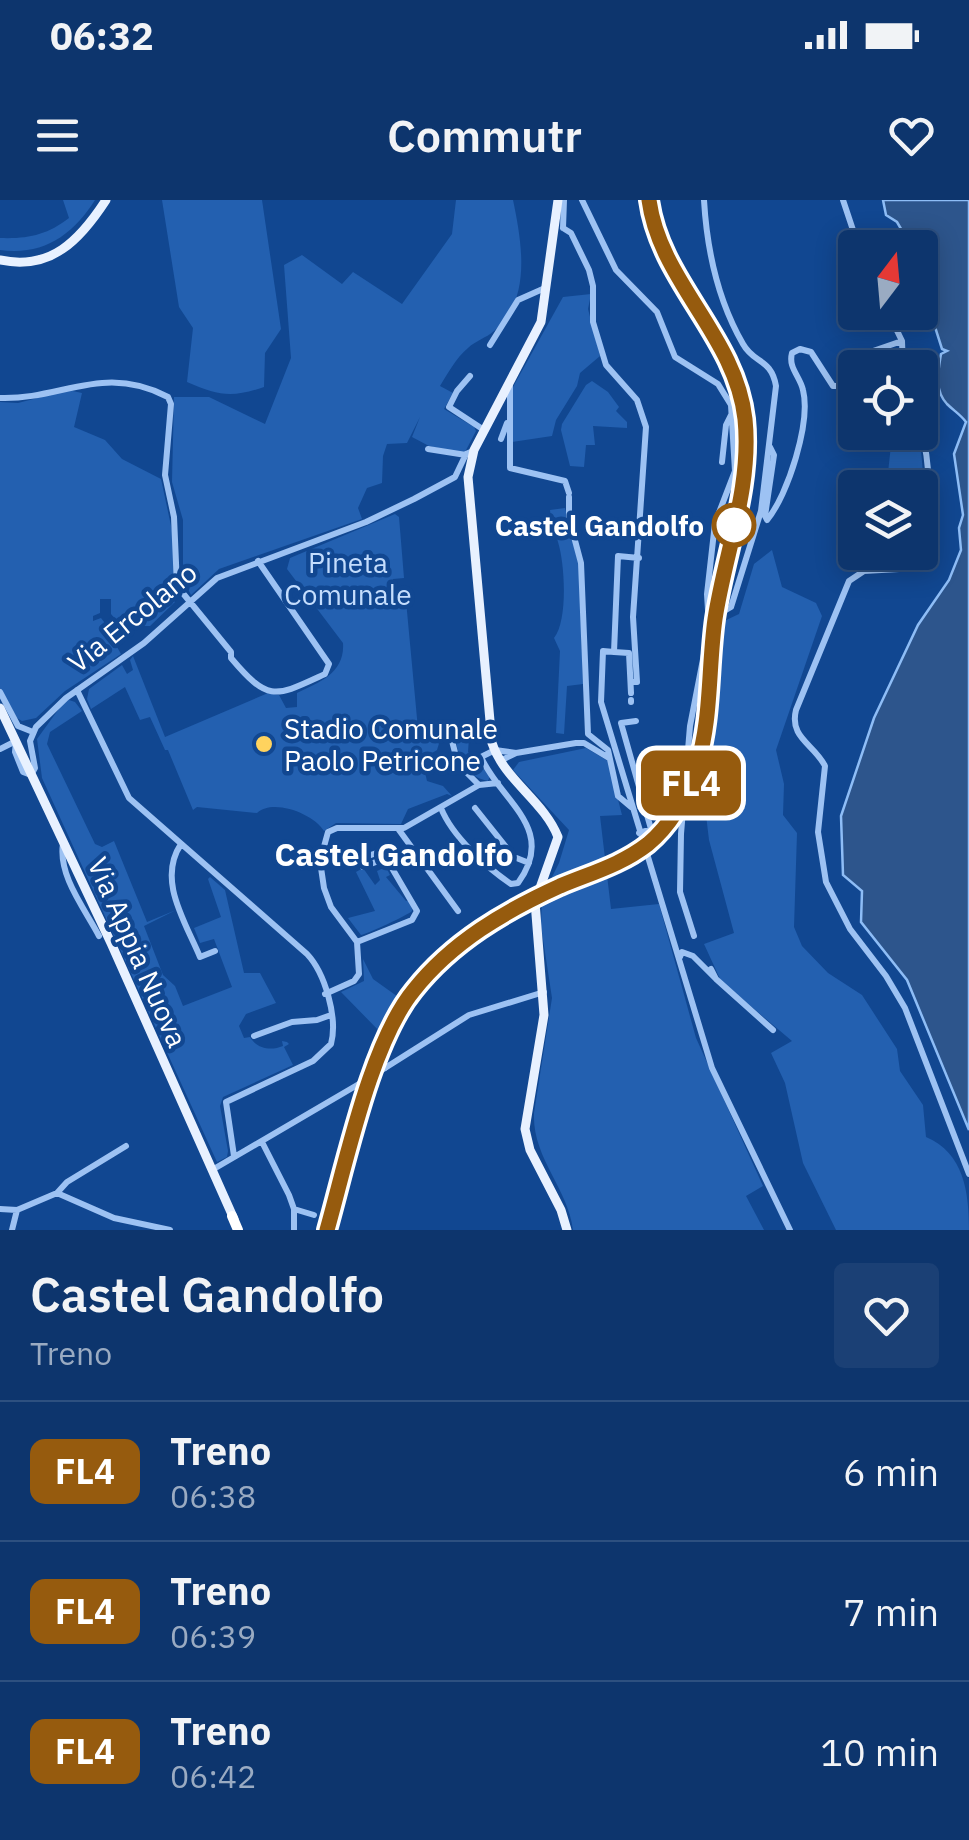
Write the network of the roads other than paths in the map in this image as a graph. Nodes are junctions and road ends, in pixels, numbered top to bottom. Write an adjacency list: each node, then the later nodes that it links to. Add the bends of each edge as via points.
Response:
1 (106, 200): 8 (main road, via 82,234 55,256 28,263)
2 (561, 200): 7 (main road)
3 (582, 200): 19 (street, via 619,274 655,308 674,355 718,384)
4 (704, 200): 23 (street, via 726,308 746,349 768,364 775,380)
5 (843, 200): 6 (street)
6 (853, 230)
7 (558, 231): 9 (main road); 27 (street, via 571,233 589,270 592,318 606,365 637,400 645,420)
8 (0, 260)
9 (536, 294): 12 (street, via 515,304); 16 (main road, via 540,325)
10 (897, 330): 11 (street)
11 (902, 341): 13 (street); 14 (street)
12 (490, 345)
13 (876, 350)
14 (902, 350)
15 (470, 376): 21 (street, via 449,408)
16 (510, 386): 20 (street); 21 (main road)
17 (838, 387): 23 (street, via 826,380 810,351 792,353 804,394 802,431 785,488 767,520 774,455)
18 (0, 398): 30 (street, via 99,382 168,396 166,475 176,579)
19 (733, 412): 26 (street); 31 (street, via 736,471 716,523 707,594)
20 (511, 413): 22 (street); 45 (street, via 510,468 565,481 582,564 588,734)
21 (485, 430): 25 (main road)
22 (501, 439)
23 (769, 447): 31 (street, via 758,524 731,607)
24 (428, 448): 25 (street)
25 (470, 453): 28 (street, Via Ercolano, via 455,478 414,500); 43 (main road)
26 (722, 462)
27 (639, 558): 32 (street, via 618,556); 33 (street, via 633,617 637,682)
28 (258, 561): 30 (street, Via Ercolano, via 223,574); 30 (street, via 328,662 328,672 318,678 286,693 256,687)
29 (898, 570): 79 (street, via 864,571 850,579 795,712 796,733 825,766 820,852 834,902 905,1008)
30 (192, 600): 34 (street, Via Ercolano)
31 (712, 613): 64 (street, via 690,726 682,815 680,892)
32 (614, 652): 33 (street, via 630,653); 53 (street, via 603,651 600,701)
33 (630, 682): 36 (street)
34 (77, 690): 39 (street, Via Ercolano); 57 (street, via 125,793)
35 (0, 692): 39 (street, via 18,726)
36 (631, 698)
37 (0, 708): 41 (main road, Via Appia Nuova)
38 (636, 722): 55 (street, via 621,723 651,829)
39 (34, 730): 48 (street)
40 (451, 737): 50 (street, via 458,764)
41 (16, 742): 42 (street); 48 (main road, Via Appia Nuova)
42 (0, 749)
43 (494, 750): 44 (street); 46 (main road); 49 (street, via 481,758)
44 (516, 752): 45 (street, via 584,743); 46 (street); 47 (street)
45 (610, 759): 53 (street, via 618,796)
46 (500, 761): 47 (main road)
47 (507, 771): 70 (main road, via 558,837 535,905)
48 (31, 775): 56 (main road, Via Appia Nuova)
49 (498, 782): 50 (street); 60 (street, via 528,830)
50 (479, 785): 51 (street)
51 (441, 808): 54 (street); 60 (street, via 507,881 518,883)
52 (475, 808): 60 (street, via 514,857)
53 (631, 808): 55 (street)
54 (398, 829): 62 (street); 65 (street, via 330,830 320,861 324,888)
55 (638, 832): 67 (street)
56 (64, 843): 63 (street, via 67,877); 78 (main road, Via Appia Nuova)
57 (181, 844): 66 (street, via 170,866 172,889 200,956); 71 (street, via 310,957)
58 (368, 856): 59 (street, via 382,850)
59 (386, 858): 61 (street); 65 (street, via 416,914)
60 (529, 863)
61 (363, 867)
62 (458, 911)
63 (99, 936)
64 (694, 936)
65 (357, 942): 71 (street, via 358,977)
66 (215, 950)
67 (680, 968): 69 (street, via 685,952); 91 (street, via 712,1068)
68 (710, 969): 69 (street)
69 (716, 979): 73 (street)
70 (544, 992): 75 (street, bridge, via 469,1015); 90 (main road, via 525,1129)
71 (326, 994): 72 (street)
72 (331, 1015): 74 (street); 77 (street, via 334,1036 326,1051 226,1102)
73 (773, 1030)
74 (254, 1036)
75 (262, 1142): 77 (street); 82 (street)
76 (126, 1146): 80 (street)
77 (234, 1156): 78 (street)
78 (211, 1171): 85 (main road, Via Appia Nuova)
79 (969, 1174)
80 (57, 1193): 83 (street); 87 (street, via 110,1217)
81 (0, 1209): 83 (street)
82 (294, 1209): 84 (street); 89 (street)
83 (17, 1210): 86 (street)
84 (314, 1215)
85 (232, 1216): 88 (highway)
86 (12, 1230)
87 (170, 1230)
88 (238, 1230)
89 (294, 1230)
90 (567, 1230)
91 (790, 1230)

